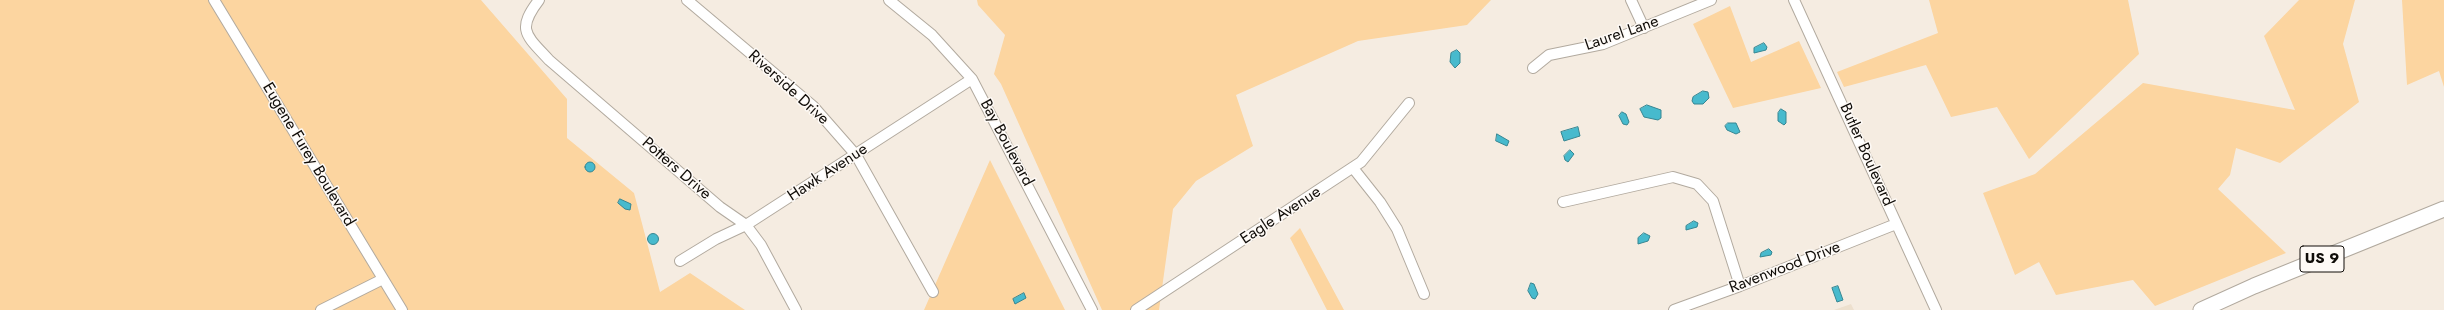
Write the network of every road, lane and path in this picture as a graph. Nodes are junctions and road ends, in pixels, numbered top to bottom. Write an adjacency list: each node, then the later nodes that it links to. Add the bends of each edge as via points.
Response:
1 (214, 0): 19 (street, Eugene Furey Boulevard)
2 (539, 0): 17 (street, Potters Drive, via 525,24 525,30 549,60 696,187)
3 (687, 0): 12 (street, Riverside Drive, via 813,106)
4 (888, 0): 10 (street, Bay Boulevard, via 932,35)
5 (1630, 0): 8 (street)
6 (1712, 0): 8 (street, Laurel Lane)
7 (1794, 0): 16 (street, Butler Boulevard)
8 (1644, 28): 9 (street, Laurel Lane, via 1603,44 1549,55)
9 (1533, 68)
10 (972, 79): 12 (street, Hawk Avenue); 26 (street, Bay Boulevard)
11 (1409, 103): 13 (street, Eagle Avenue, via 1371,151)
12 (856, 155): 17 (street, Hawk Avenue); 21 (street, Riverside Drive)
13 (1353, 168): 22 (street, via 1380,202 1397,229); 27 (street, Eagle Avenue)
14 (1563, 202): 20 (street, via 1673,177 1697,184 1713,201)
15 (2444, 209): 30 (highway, US 9)
16 (1896, 224): 20 (street, Ravenwood Drive); 29 (street, Butler Boulevard)
17 (746, 225): 18 (street, Hawk Avenue, via 716,239); 25 (street, Potters Drive, via 761,244)
18 (680, 261)
19 (383, 279): 23 (street); 24 (street, Eugene Furey Boulevard)
20 (1740, 286): 28 (street, Ravenwood Drive)
21 (933, 292)
22 (1424, 294)
23 (320, 310)
24 (402, 310)
25 (796, 310)
26 (1092, 310)
27 (1136, 310)
28 (1674, 310)
29 (1936, 310)
30 (2201, 310)

